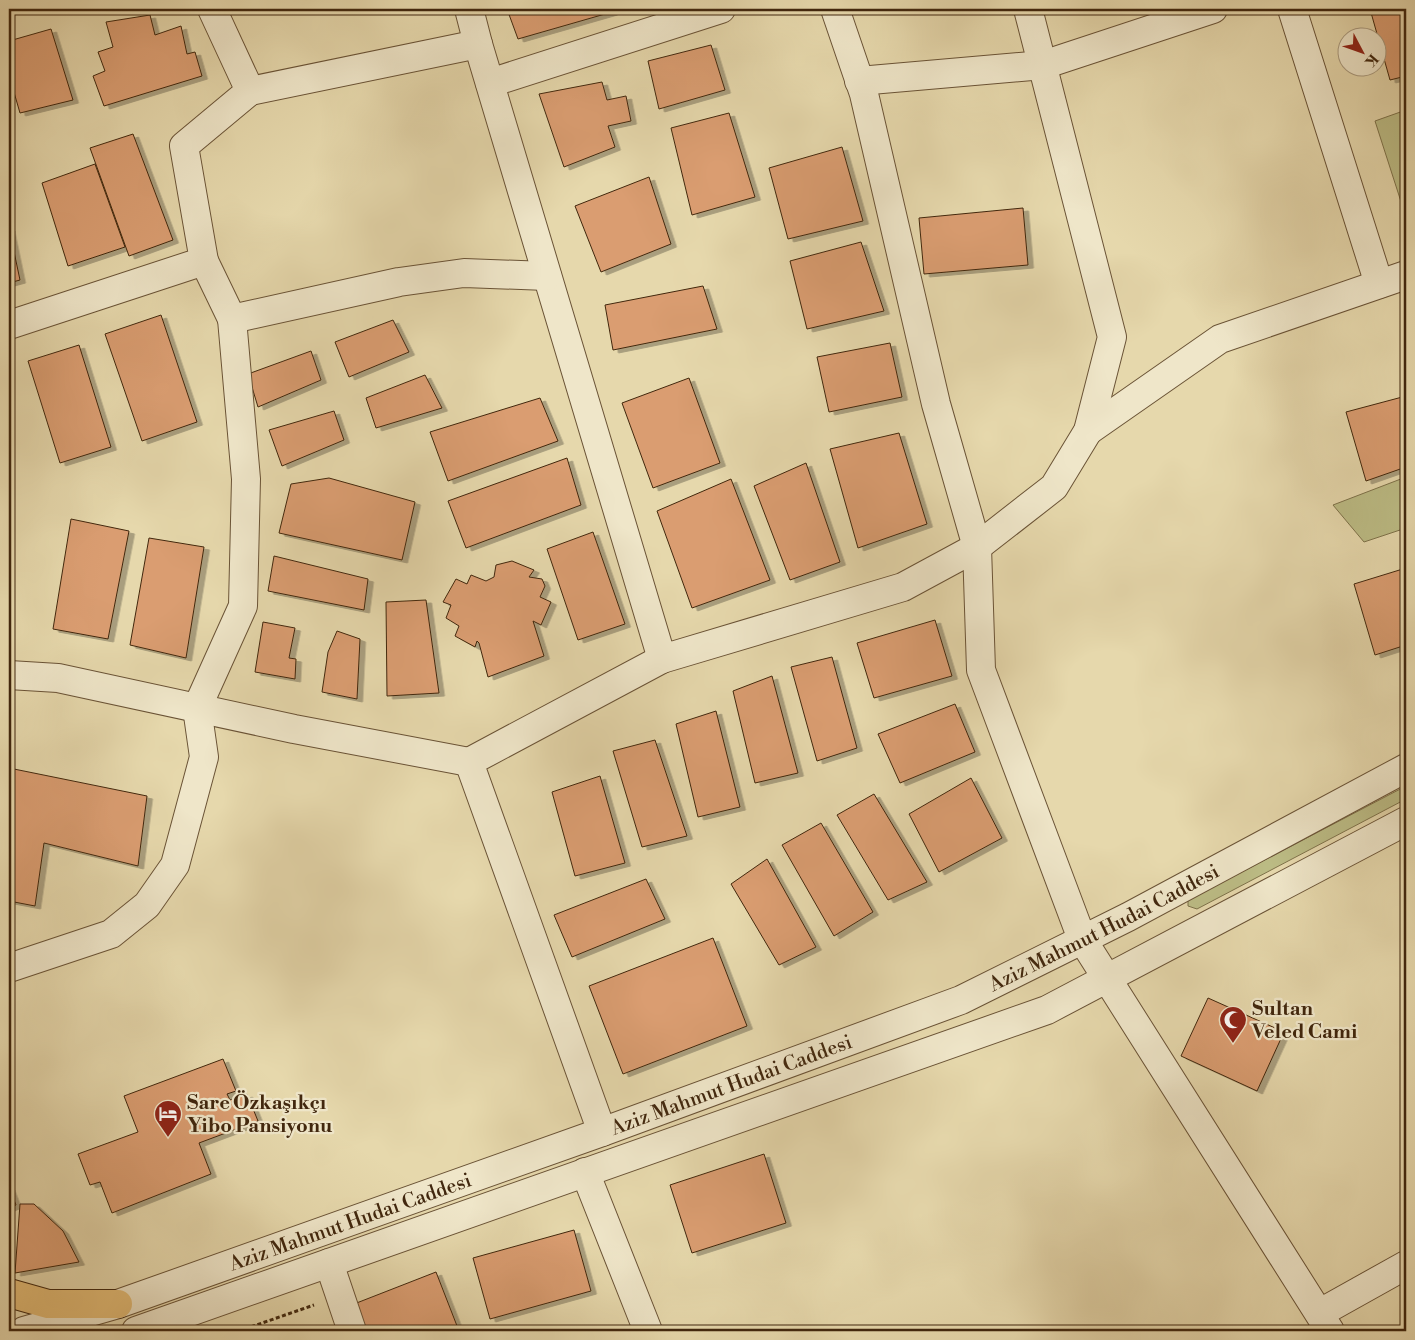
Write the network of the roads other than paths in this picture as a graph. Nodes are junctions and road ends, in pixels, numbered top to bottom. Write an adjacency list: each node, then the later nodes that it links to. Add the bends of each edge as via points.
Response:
1 (212, 9): 12 (street)
2 (469, 9): 8 (street)
3 (722, 9): 11 (street)
4 (835, 9): 10 (street)
5 (1028, 9): 9 (street)
6 (1214, 9): 9 (street)
7 (1292, 9): 16 (street)
8 (478, 44): 11 (street); 12 (street)
9 (1042, 65): 10 (street); 19 (street, via 1112,337)
10 (859, 81): 20 (street, via 936,404)
11 (490, 83): 15 (street)
12 (250, 91): 13 (street, via 184,146)
13 (204, 261): 17 (street); 18 (street)
14 (1406, 275): 16 (street)
15 (548, 276): 17 (street, via 464,273 400,282); 21 (street)
16 (1379, 284): 19 (street, via 1220,339)
17 (232, 319): 23 (street, via 246,479 243,606)
18 (9, 325)
19 (1088, 431): 20 (street, via 1054,487)
20 (977, 547): 21 (street, via 903,586); 27 (street, via 981,670)
21 (662, 659): 24 (street)
22 (9, 675): 23 (street, via 58,678)
23 (197, 708): 24 (street); 28 (street, via 204,757 175,865 147,905 111,934)
24 (469, 762): 30 (street)
25 (1406, 768): 27 (street, Aziz Mahmut Hudai Caddesi)
26 (1406, 821): 29 (street, Aziz Mahmut Hudai Caddesi)
27 (1082, 939): 29 (street); 30 (street, Aziz Mahmut Hudai Caddesi, via 961,1000)
28 (9, 968)
29 (1107, 978): 31 (street, Aziz Mahmut Hudai Caddesi, via 1047,1010); 36 (street)
30 (602, 1132): 35 (street, Aziz Mahmut Hudai Caddesi)
31 (585, 1172): 32 (street, Aziz Mahmut Hudai Caddesi); 40 (street)
32 (330, 1262): 38 (street, Aziz Mahmut Hudai Caddesi); 39 (street)
33 (1406, 1265): 36 (street)
34 (9, 1293): 35 (main road, via 48,1304)
35 (118, 1304): 37 (street, Aziz Mahmut Hudai Caddesi)
36 (1325, 1322)
37 (24, 1331)
38 (136, 1331)
39 (352, 1331)
40 (648, 1331)

